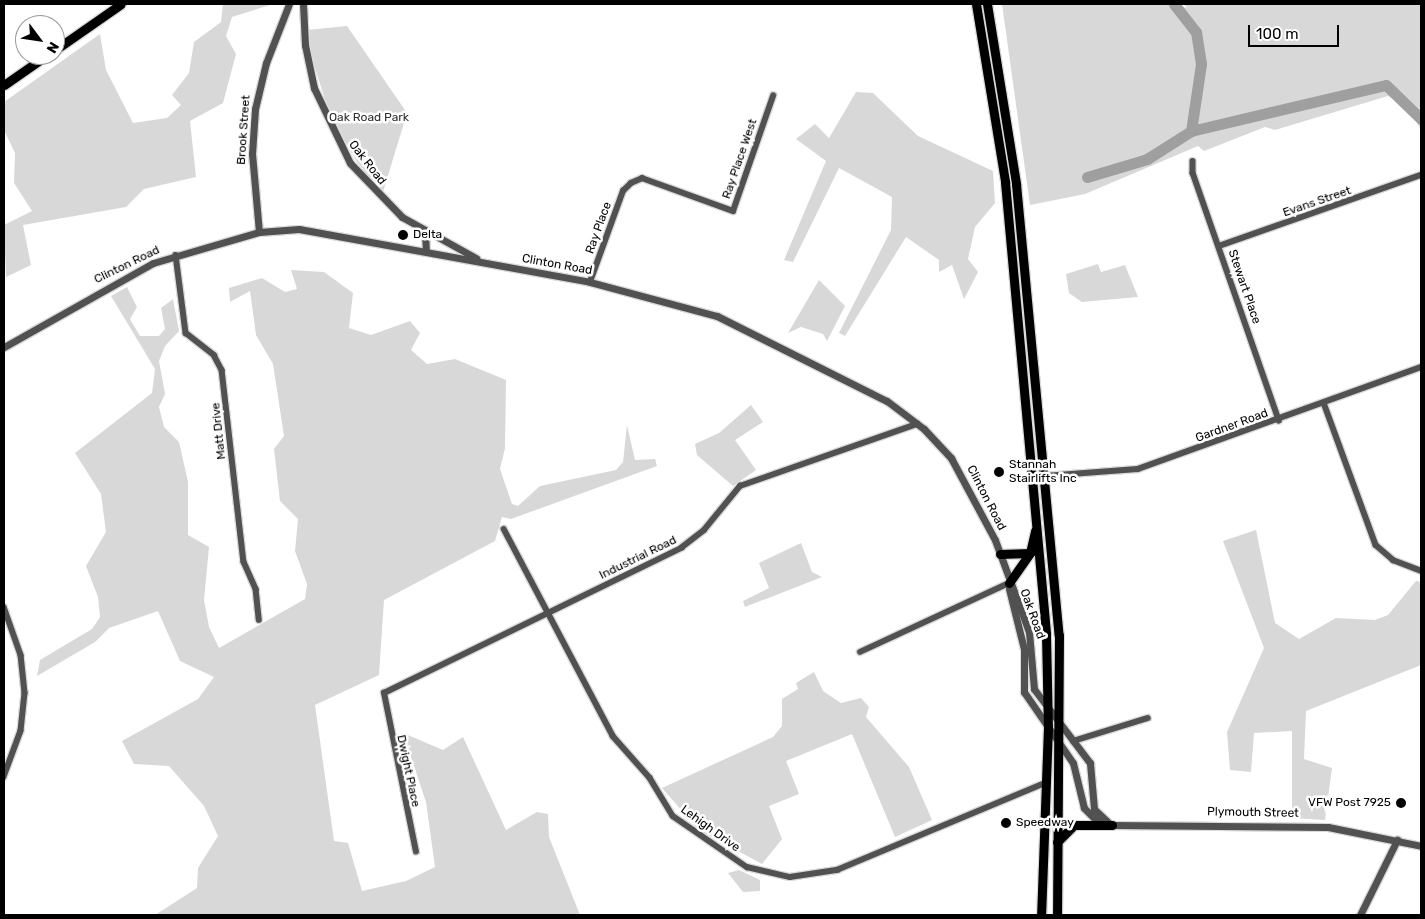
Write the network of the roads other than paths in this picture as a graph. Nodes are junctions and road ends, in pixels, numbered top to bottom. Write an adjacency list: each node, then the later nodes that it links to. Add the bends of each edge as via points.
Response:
1 (121, 4): 6 (main road)
2 (289, 4): 13 (street, Brook Street, via 266,63 255,109 252,154)
3 (303, 4): 14 (street, Oak Road, via 310,75 332,132 362,179)
4 (976, 4): 26 (main road, via 1005,182)
5 (988, 4): 25 (main road, via 1016,184)
6 (65, 43)
7 (33, 65): 8 (main road)
8 (4, 86)
9 (772, 96): 12 (street, Ray Place West, via 733,211 642,178)
10 (1194, 161): 15 (street, Stewart Place)
11 (1421, 175): 15 (street, Evans Street)
12 (631, 182): 19 (street, Ray Place, via 623,191)
13 (259, 232): 16 (street, Clinton Road, via 311,229); 17 (street, Clinton Road)
14 (423, 232): 16 (street, via 428,239); 18 (street, Oak Road)
15 (1219, 246): 23 (street, Stewart Place)
16 (426, 251): 18 (street, Clinton Road)
17 (176, 255): 20 (street, Clinton Road, via 102,290); 34 (street, Matt Drive, via 186,334 214,355 222,370 244,562 256,589)
18 (480, 261): 19 (street, Clinton Road)
19 (590, 282): 24 (street, Clinton Road, via 717,316 859,384)
20 (4, 347)
21 (1421, 367): 22 (street, Gardner Road)
22 (1324, 403): 23 (street, Gardner Road); 30 (street, via 1376,545 1392,560)
23 (1278, 420): 25 (street, Gardner Road, via 1138,469)
24 (917, 424): 29 (street, Clinton Road, via 959,469); 33 (street, Industrial Road, via 740,486 691,542)
25 (1044, 476): 40 (main road, via 1059,634)
26 (1036, 501): 28 (main road); 37 (main road)
27 (504, 529): 33 (street, Lehigh Drive)
28 (1030, 553): 29 (main road); 31 (main road)
29 (1000, 554): 31 (street, Clinton Road)
30 (1421, 571)
31 (1009, 584): 35 (street); 37 (street, Oak Road, via 1032,642 1034,689); 39 (street, Oak Road, via 1010,605 1024,649 1024,692)
32 (4, 607): 43 (street, via 22,655 25,693 21,731)
33 (549, 613): 36 (street, Industrial Road); 44 (street, Lehigh Drive, via 613,736 650,778 673,816 747,867 790,878 837,870)
34 (259, 620)
35 (860, 652)
36 (384, 694): 49 (street, Dwight Place)
37 (1047, 707): 39 (main road); 40 (street, Oak Road)
38 (1148, 718): 41 (street)
39 (1048, 727): 42 (street, Oak Road); 44 (main road)
40 (1062, 728): 41 (street); 42 (main road)
41 (1072, 741): 45 (street, via 1093,770 1094,809)
42 (1060, 745): 45 (street, Plymouth Street, via 1077,770 1084,808 1097,821); 47 (main road)
43 (4, 777)
44 (1047, 782): 50 (main road)
45 (1112, 825): 46 (street, Plymouth Street, via 1294,825); 47 (main road, via 1074,825)
46 (1397, 840): 48 (street, Plymouth Street); 52 (street)
47 (1056, 845): 51 (main road)
48 (1421, 846)
49 (416, 852)
50 (1041, 915)
51 (1057, 915)
52 (1360, 915)

